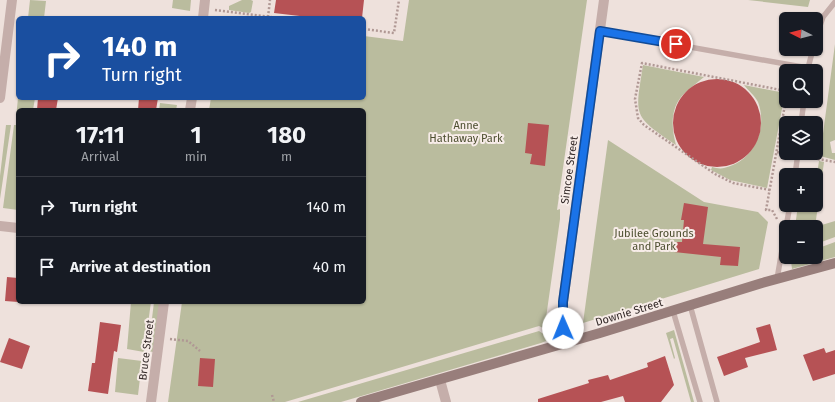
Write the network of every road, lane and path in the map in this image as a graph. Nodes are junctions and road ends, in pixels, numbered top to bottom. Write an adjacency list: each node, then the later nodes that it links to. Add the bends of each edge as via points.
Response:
1 (12, 0): 14 (street)
2 (270, 0): 8 (path)
3 (399, 0): 10 (path, via 394,33)
4 (604, 0): 11 (street, Simcoe Street)
5 (835, 2): 9 (lane)
6 (204, 9): 7 (path)
7 (260, 16)
8 (268, 16)
9 (823, 17)
10 (366, 29)
11 (600, 31): 12 (lane); 27 (street, Simcoe Street, via 563,302)
12 (781, 64)
13 (779, 90): 16 (path, via 642,63 635,99 638,118 644,125 702,166 733,183)
14 (0, 98)
15 (784, 108): 16 (path)
16 (770, 190): 17 (path, via 766,210 772,210 777,218)
17 (776, 225)
18 (0, 226): 19 (street)
19 (16, 228)
20 (835, 263): 22 (main road, Downie Street)
21 (780, 264): 22 (lane)
22 (777, 279): 24 (main road, Downie Street)
23 (164, 304): 26 (street, Bruce Street)
24 (690, 305): 25 (main road, Downie Street); 36 (lane)
25 (673, 311): 27 (main road, Downie Street); 35 (lane)
26 (159, 339): 28 (path, via 188,341); 31 (street, Bruce Street)
27 (563, 344): 29 (main road, Downie Street)
28 (200, 351)
29 (440, 380): 33 (main road, Downie Street); 34 (street)
30 (272, 395): 32 (path)
31 (151, 402)
32 (274, 402)
33 (361, 402)
34 (446, 402)
35 (700, 402)
36 (716, 402)

